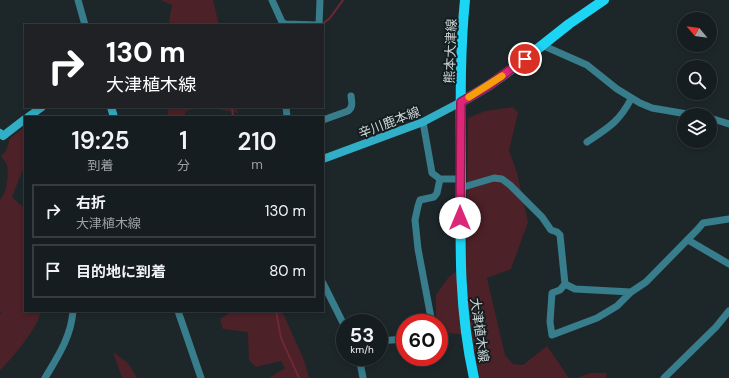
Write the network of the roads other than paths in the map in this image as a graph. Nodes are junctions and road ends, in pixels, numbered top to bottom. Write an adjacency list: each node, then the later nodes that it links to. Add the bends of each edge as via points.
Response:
1 (78, 0): 6 (street)
2 (272, 0): 7 (street)
3 (320, 0): 8 (street)
4 (465, 0): 12 (main road, 熊本大津線)
5 (604, 0): 9 (main road, via 569,24)
6 (85, 24)
7 (285, 24)
8 (319, 24)
9 (544, 46): 11 (street, via 587,65); 12 (main road)
10 (350, 96): 17 (street, via 351,109)
11 (632, 99): 14 (street, via 652,108); 22 (street, via 611,126)
12 (461, 102): 19 (main road, 辛川鹿本線); 25 (main road, 大津植木線)
13 (41, 108): 15 (main road)
14 (677, 112)
15 (29, 116)
16 (24, 120): 21 (main road)
17 (324, 120)
18 (717, 120): 20 (street)
19 (423, 122): 23 (main road, 辛川鹿本線); 24 (street, via 432,173)
20 (729, 124)
21 (1, 136)
22 (587, 142)
23 (324, 159)
24 (440, 179): 25 (street); 36 (street, via 434,197 420,200 415,220)
25 (460, 184): 29 (street, via 494,178 502,179 510,185 542,217 551,230 560,236); 41 (main road, 大津植木線, via 460,280 465,330)
26 (729, 219): 27 (street, via 703,223)
27 (688, 240): 28 (street); 31 (street, via 646,282)
28 (729, 264)
29 (565, 284): 31 (street, via 575,289); 31 (street, via 560,290 552,293 552,335 606,313)
30 (324, 285): 35 (street)
31 (631, 292)
32 (729, 311): 42 (street)
33 (73, 312): 38 (street, via 67,339)
34 (178, 312): 39 (street)
35 (338, 314)
36 (430, 314)
37 (361, 366): 40 (street)
38 (46, 378)
39 (201, 378)
40 (363, 378)
41 (474, 378)
42 (664, 378)

